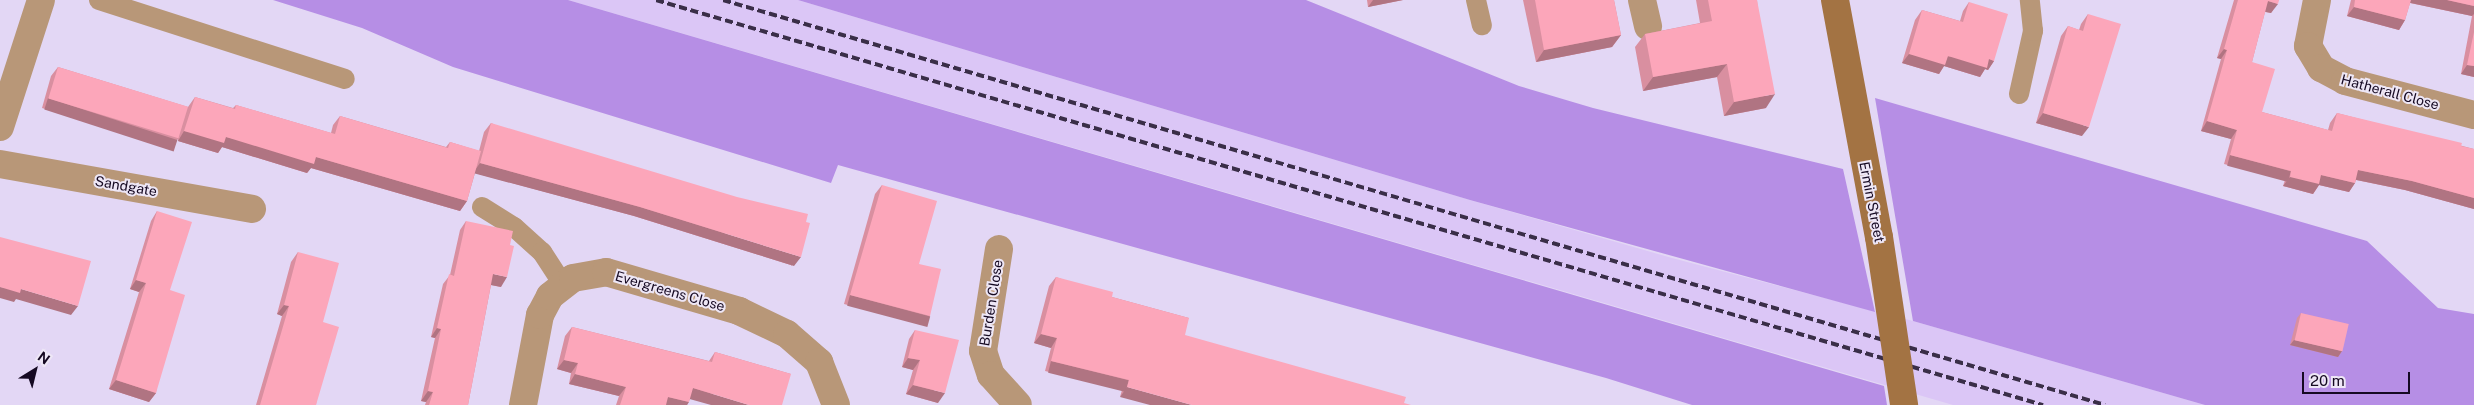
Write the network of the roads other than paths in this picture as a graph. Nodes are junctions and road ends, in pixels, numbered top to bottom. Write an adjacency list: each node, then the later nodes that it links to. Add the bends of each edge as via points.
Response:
1 (41, 0): 13 (street)
2 (99, 0): 10 (lane)
3 (1476, 0): 8 (lane)
4 (1642, 0): 9 (street)
5 (1835, 0): 22 (street, Ermin Street, bridge, via 1879,237)
6 (2030, 0): 11 (lane, via 2033,31)
7 (2317, 0): 12 (street, Hatherall Close, via 2308,46 2321,68 2345,81)
8 (1482, 25)
9 (1648, 26)
10 (345, 78)
11 (2019, 94)
12 (2474, 115)
13 (0, 127)
14 (0, 164): 16 (street, Sandgate)
15 (482, 208): 18 (lane, via 514,227 537,248)
16 (252, 209)
17 (999, 249): 21 (street, Burden Close, via 983,351 991,375)
18 (563, 284): 19 (street, Evergreens Close, via 550,296 540,314); 20 (street, Evergreens Close, via 594,273 622,275 739,311 801,344 819,362)
19 (522, 405)
20 (836, 405)
21 (1018, 405)
22 (1904, 405)

